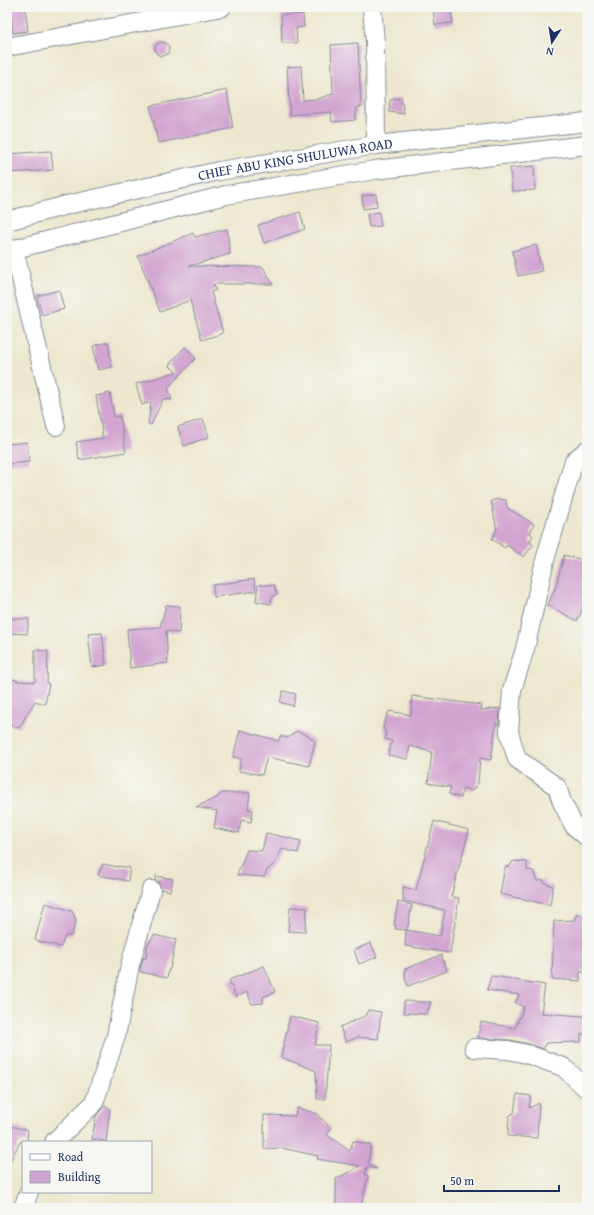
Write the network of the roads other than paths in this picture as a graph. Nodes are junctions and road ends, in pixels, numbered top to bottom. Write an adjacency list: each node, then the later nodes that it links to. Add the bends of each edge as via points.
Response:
1 (222, 7): 3 (street)
2 (372, 7): 5 (street)
3 (7, 47)
4 (587, 122): 5 (street, CHIEF ABU KING SHULUWA ROAD)
5 (376, 145): 7 (street, CHIEF ABU KING SHULUWA ROAD, via 219,171)
6 (587, 145): 9 (street, via 375,170 226,195)
7 (67, 205): 8 (street, CHIEF ABU KING SHULUWA ROAD); 9 (street)
8 (7, 221)
9 (72, 234): 10 (street)
10 (11, 250): 11 (street)
11 (56, 426)
12 (587, 450): 13 (street, via 574,461 545,560 525,649 512,690 509,732 517,759 557,787 574,826)
13 (587, 837)
14 (151, 890): 17 (street, via 130,965 116,1036 94,1103)
15 (474, 1048): 16 (street, via 527,1054 563,1067)
16 (587, 1089)
17 (55, 1141)
18 (29, 1193): 19 (street)
19 (23, 1208)

